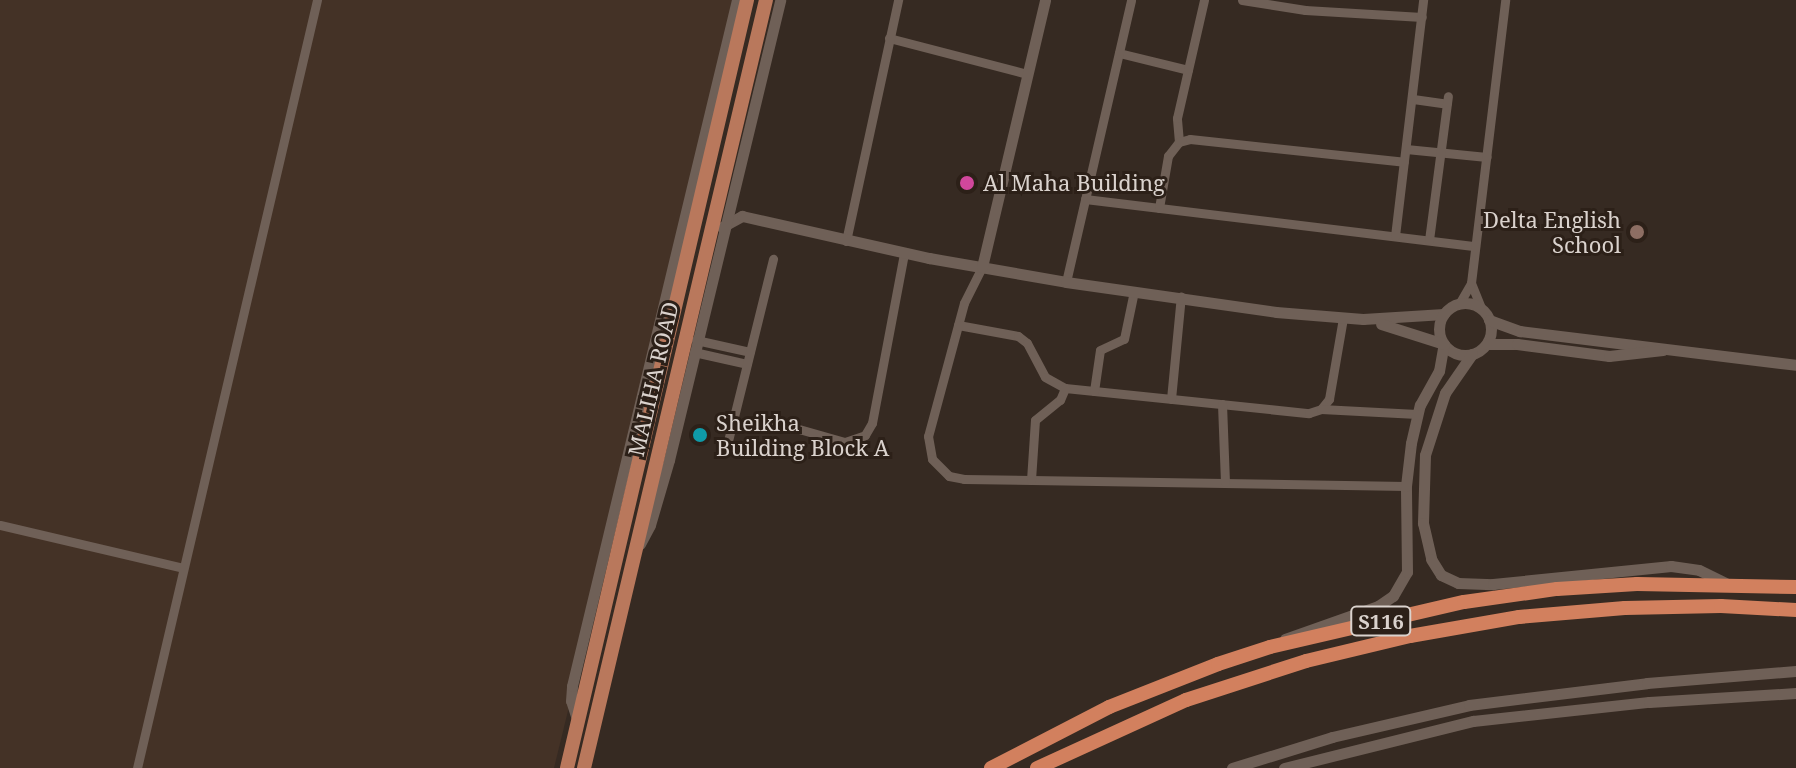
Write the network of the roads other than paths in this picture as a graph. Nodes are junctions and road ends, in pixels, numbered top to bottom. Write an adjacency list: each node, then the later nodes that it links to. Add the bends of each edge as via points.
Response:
1 (317, 0): 71 (street)
2 (737, 0): 33 (street)
3 (747, 0): 31 (main road, MALIHA ROAD)
4 (766, 0): 16 (main road, MALIHA ROAD)
5 (780, 0): 19 (street)
6 (898, 0): 14 (street)
7 (1045, 0): 18 (street)
8 (1131, 0): 15 (street)
9 (1204, 0): 17 (street)
10 (1242, 0): 13 (street, via 1305,10)
11 (1423, 0): 13 (street)
12 (1505, 0): 24 (street)
13 (1422, 17): 20 (street)
14 (889, 38): 18 (street); 35 (street)
15 (1119, 53): 17 (street); 27 (street)
16 (752, 62): 19 (main road); 70 (main road, MALIHA ROAD)
17 (1188, 70): 21 (street, via 1176,124)
18 (1027, 74): 39 (street)
19 (761, 80): 26 (street)
20 (1413, 99): 22 (street); 23 (street, via 1448,100)
21 (1179, 142): 25 (street, via 1196,139); 28 (street, via 1168,156)
22 (1406, 149): 23 (street); 25 (street)
23 (1441, 153): 24 (street); 34 (street)
24 (1487, 157): 36 (street)
25 (1404, 162): 32 (street)
26 (731, 197): 29 (street); 30 (street)
27 (1085, 199): 28 (street); 40 (street)
28 (1159, 208): 32 (street)
29 (742, 216): 30 (street); 35 (street)
30 (722, 227): 52 (street)
31 (693, 228): 33 (main road); 78 (main road, MALIHA ROAD)
32 (1395, 236): 34 (street)
33 (680, 238): 78 (street, via 572,686)
34 (1429, 240): 36 (street)
35 (846, 241): 37 (street)
36 (1475, 246): 41 (street)
37 (904, 253): 39 (street); 64 (street, via 872,423 865,435 845,442)
38 (773, 259): 54 (street)
39 (982, 267): 40 (street); 49 (street)
40 (1066, 282): 42 (street)
41 (1471, 283): 44 (street); 46 (street)
42 (1134, 291): 43 (street); 59 (street, via 1124,339 1100,350)
43 (1181, 296): 47 (street); 60 (street)
44 (1459, 304): 45 (street); 46 (street, via 1472,304)
45 (1444, 314): 48 (street); 50 (street)
46 (1486, 315): 51 (street, via 1491,332); 53 (street, via 1520,331)
47 (1343, 318): 48 (street); 62 (street, via 1331,393)
48 (1363, 319): 50 (street)
49 (958, 325): 58 (street, via 1018,336 1045,377); 66 (street, via 928,436 932,459 956,478)
50 (1444, 344): 55 (street, via 1453,352); 63 (street, via 1439,371)
51 (1487, 344): 53 (street, via 1617,356); 55 (street)
52 (695, 346): 54 (street); 56 (street); 70 (street, via 650,525)
53 (1671, 348): 57 (street)
54 (750, 352): 56 (street)
55 (1472, 354): 72 (street, via 1438,407 1423,464 1423,523 1431,559 1441,575 1458,583 1493,584 1671,566 1699,570)
56 (747, 364): 65 (street)
57 (1796, 365)
58 (1065, 388): 59 (street); 66 (street, via 1060,400 1035,420)
59 (1094, 391): 60 (street)
60 (1171, 399): 61 (street)
61 (1222, 404): 62 (street, via 1309,413); 67 (street)
62 (1321, 409): 63 (street)
63 (1417, 414): 68 (street)
64 (760, 418)
65 (726, 449)
66 (1031, 480): 67 (street)
67 (1225, 482): 68 (street)
68 (1406, 486): 75 (street, via 1409,564 1399,589 1378,606)
69 (0, 525): 71 (street)
70 (635, 551): 81 (main road, MALIHA ROAD)
71 (183, 568): 79 (street)
72 (1726, 583): 73 (highway, S116); 75 (highway, S116, via 1508,595)
73 (1796, 587)
74 (1796, 610): 83 (highway, S116, via 1625,608 1519,617 1410,636 1306,661 1186,700)
75 (1270, 647): 82 (highway, S116, via 1131,697)
76 (1796, 671): 84 (street, via 1469,705 1332,737)
77 (1796, 690): 85 (street, via 1473,721)
78 (579, 723): 80 (main road, MALIHA ROAD)
79 (137, 768)
80 (567, 768)
81 (584, 768)
82 (991, 768)
83 (1037, 768)
84 (1232, 768)
85 (1284, 768)

